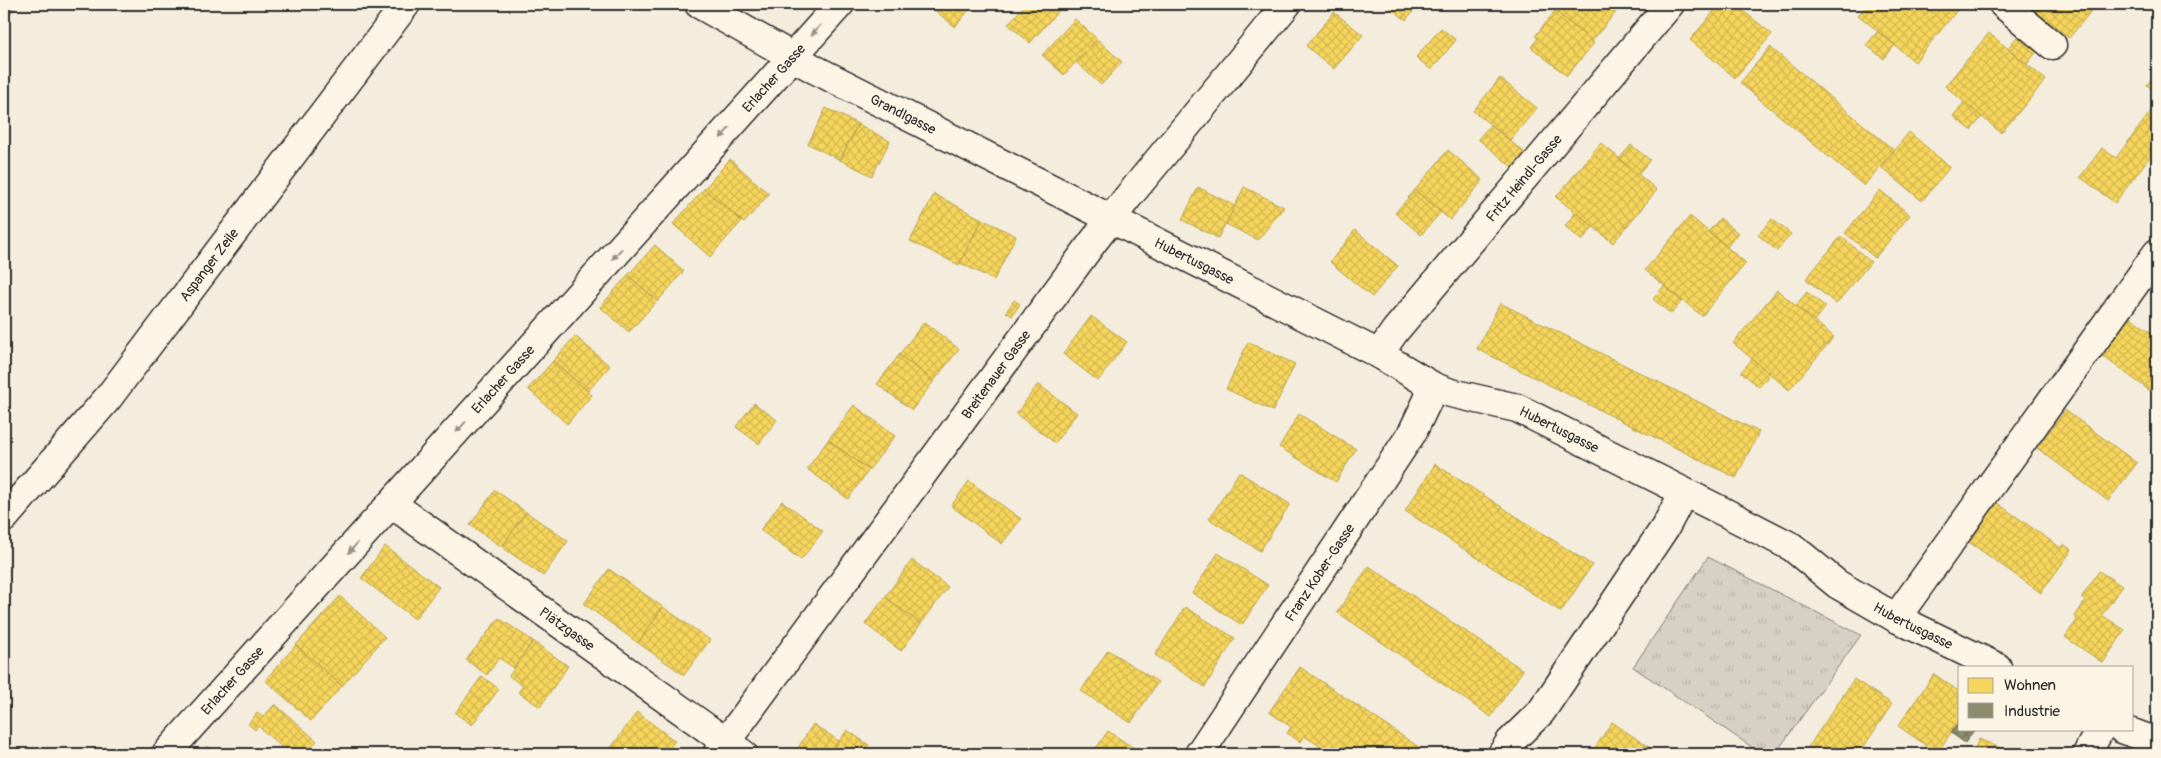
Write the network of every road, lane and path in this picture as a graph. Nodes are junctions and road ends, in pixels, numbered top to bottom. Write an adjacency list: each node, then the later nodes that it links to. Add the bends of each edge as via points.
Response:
1 (406, 4): 15 (street, Aspanger Zeile, via 108,398)
2 (699, 4): 8 (street, Grandlgasse)
3 (840, 4): 8 (street, Erlacher Gasse, one-way to 8)
4 (1287, 4): 9 (street, Breitenauer Gasse)
5 (1670, 4): 11 (street, Fritz Heindl-Gasse)
6 (2003, 4): 7 (street)
7 (2052, 45)
8 (792, 57): 9 (street, Grandlgasse); 14 (street, Erlacher Gasse, one-way to 14)
9 (1111, 219): 11 (street, Hubertusgasse); 21 (street, Breitenauer Gasse)
10 (2157, 253): 16 (street)
11 (1379, 354): 12 (street, Hubertusgasse)
12 (1434, 387): 13 (street, Hubertusgasse, via 1517,408); 23 (street, Franz Kober-Gasse, via 1412,433)
13 (1684, 492): 16 (street, Hubertusgasse, via 1792,547 1837,584); 24 (street, via 1666,526 1541,712)
14 (392, 504): 21 (street, Plätzgasse); 22 (street, Erlacher Gasse, one-way to 22)
15 (4, 518)
16 (1896, 618): 17 (street, Hubertusgasse)
17 (1995, 666)
18 (2099, 730): 25 (street)
19 (2125, 730): 20 (street)
20 (2157, 742)
21 (728, 751)
22 (166, 754)
23 (1198, 754)
24 (1502, 754)
25 (2087, 754)

